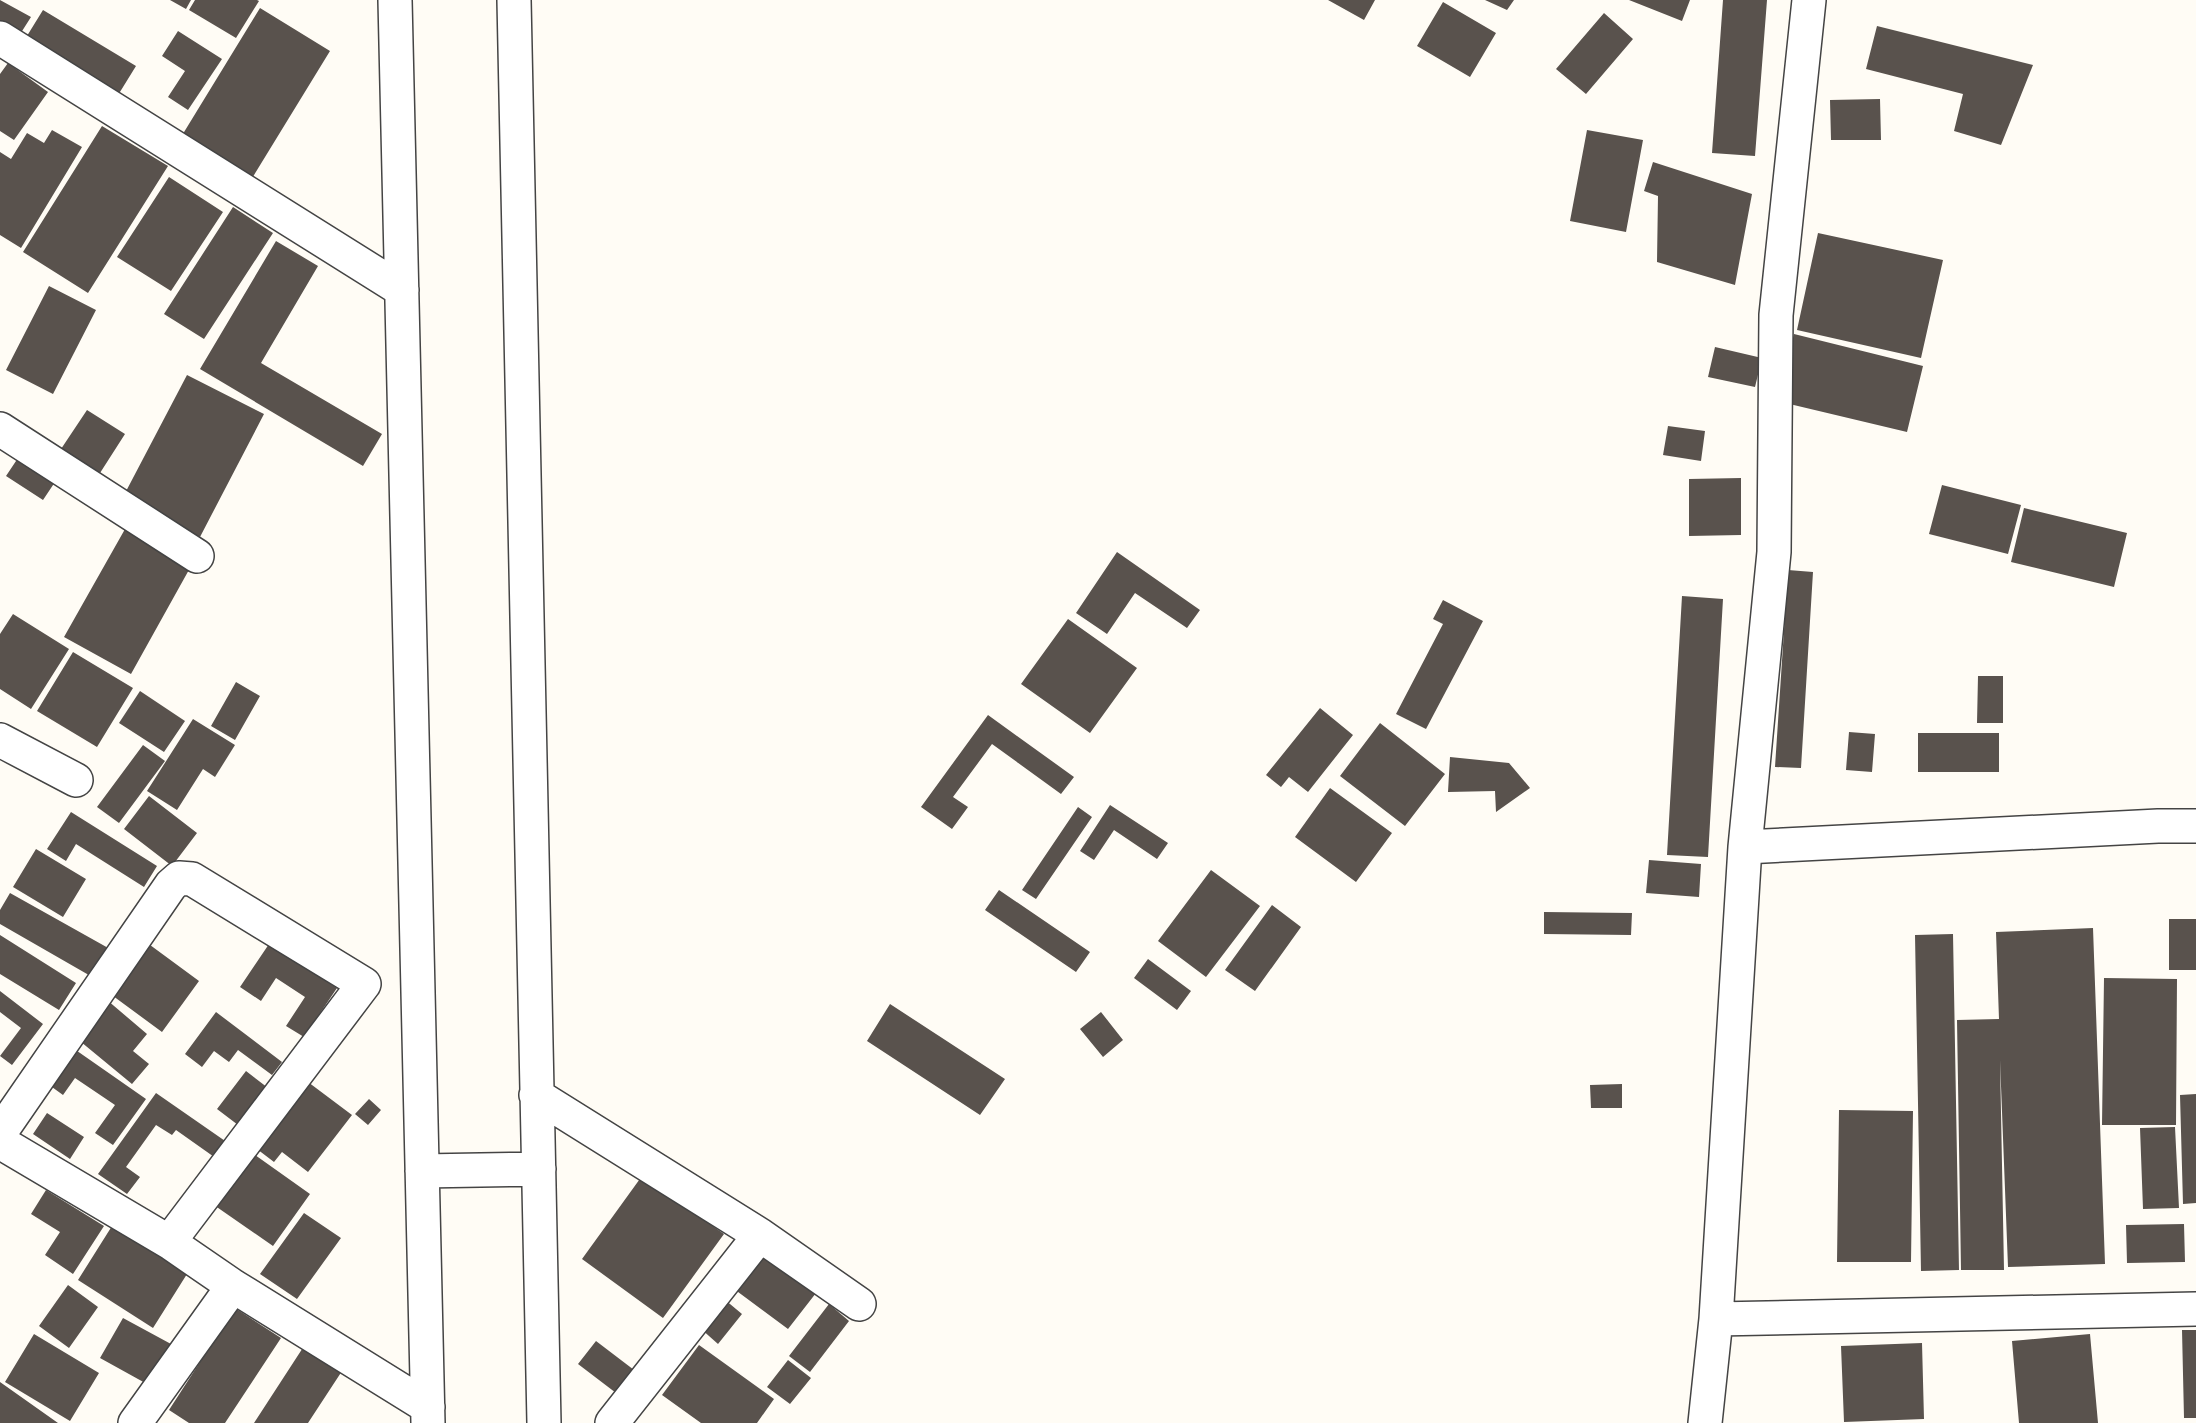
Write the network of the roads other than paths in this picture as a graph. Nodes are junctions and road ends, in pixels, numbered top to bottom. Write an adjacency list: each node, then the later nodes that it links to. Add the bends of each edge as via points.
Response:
1 (395, 0): 5 (street)
2 (514, 0): 12 (street)
3 (1809, 0): 11 (street, via 1776,315 1774,552)
4 (0, 38): 5 (street)
5 (402, 290): 16 (street)
6 (0, 429): 7 (street)
7 (197, 556)
8 (0, 740): 9 (street)
9 (76, 780)
10 (2196, 826): 11 (street)
11 (1745, 847): 22 (street)
12 (536, 1095): 15 (street); 17 (street)
13 (0, 1133): 18 (street, via 179,878 192,879 364,984)
14 (0, 1142): 18 (street)
15 (539, 1169): 16 (street); 25 (street)
16 (422, 1171): 23 (street)
17 (760, 1235): 20 (street); 26 (street)
18 (169, 1242): 19 (street)
19 (233, 1286): 23 (street); 24 (street)
20 (859, 1304)
21 (2196, 1309): 22 (street)
22 (1716, 1319): 27 (street)
23 (428, 1415)
24 (135, 1423)
25 (544, 1423)
26 (612, 1423)
27 (1705, 1423)

